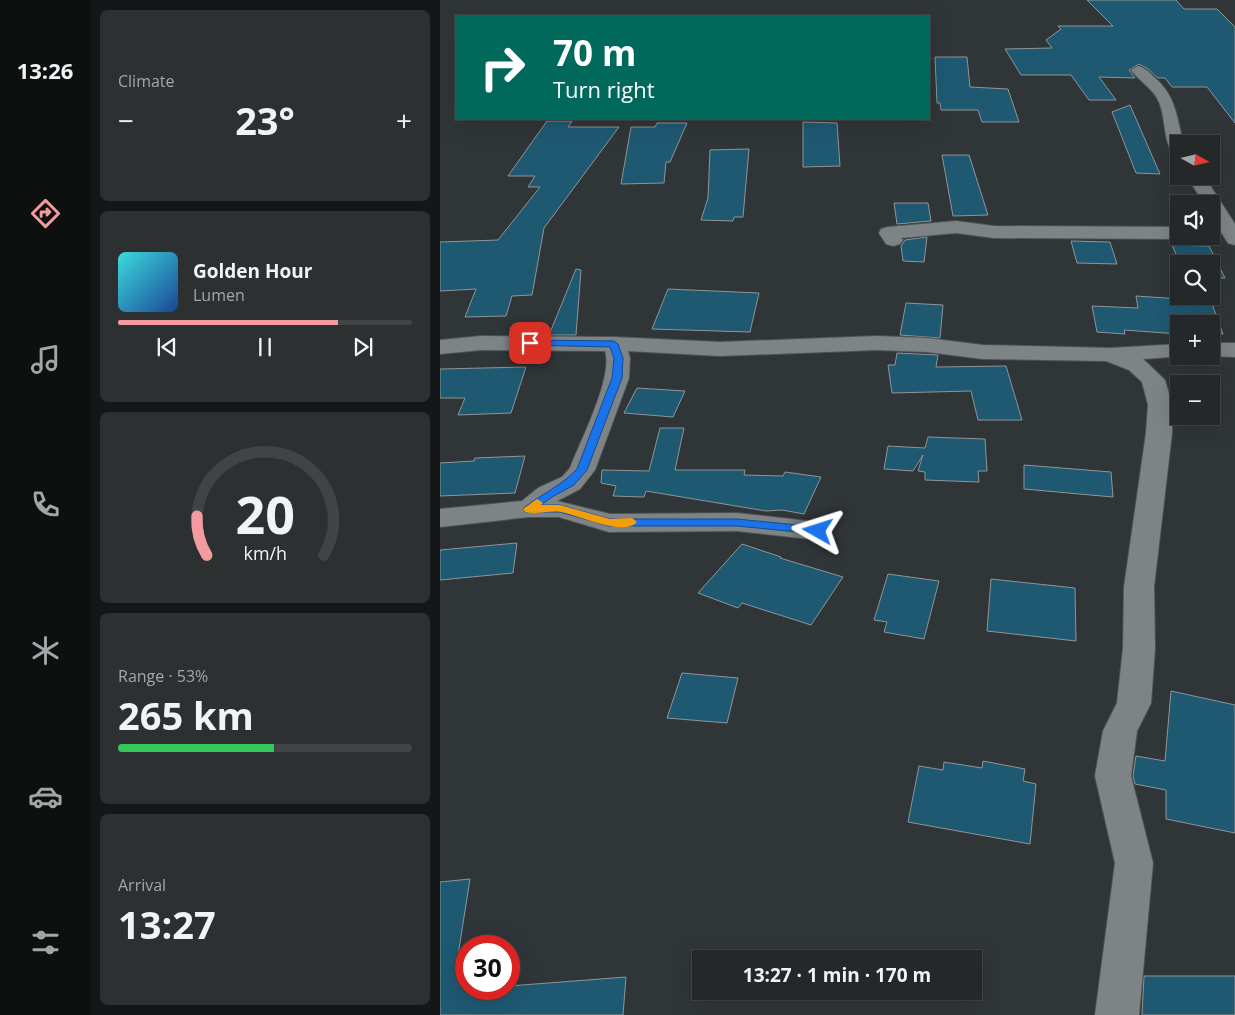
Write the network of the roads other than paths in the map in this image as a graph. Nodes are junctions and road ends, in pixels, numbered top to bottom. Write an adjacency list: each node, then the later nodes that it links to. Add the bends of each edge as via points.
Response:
1 (1138, 70): 2 (street, via 1157,86 1166,99)
2 (1173, 135)
3 (1201, 185): 6 (street)
4 (1170, 233): 7 (street, via 994,232 956,227 888,233)
5 (1220, 235): 6 (street)
6 (1234, 237)
7 (893, 240)
8 (614, 344): 9 (street, via 481,343); 13 (street, via 752,349 877,343 983,352); 14 (street, via 618,358 617,378 582,470 570,482)
9 (440, 347)
10 (1220, 350): 11 (street)
11 (1235, 350)
12 (1170, 351): 13 (street)
13 (1110, 354): 17 (street, via 1137,365 1153,380 1160,405 1139,587 1134,703 1120,731 1113,776 1134,863)
14 (529, 509): 15 (street); 16 (street, via 560,508 609,523 737,522)
15 (440, 518)
16 (818, 531)
17 (1117, 1015)

